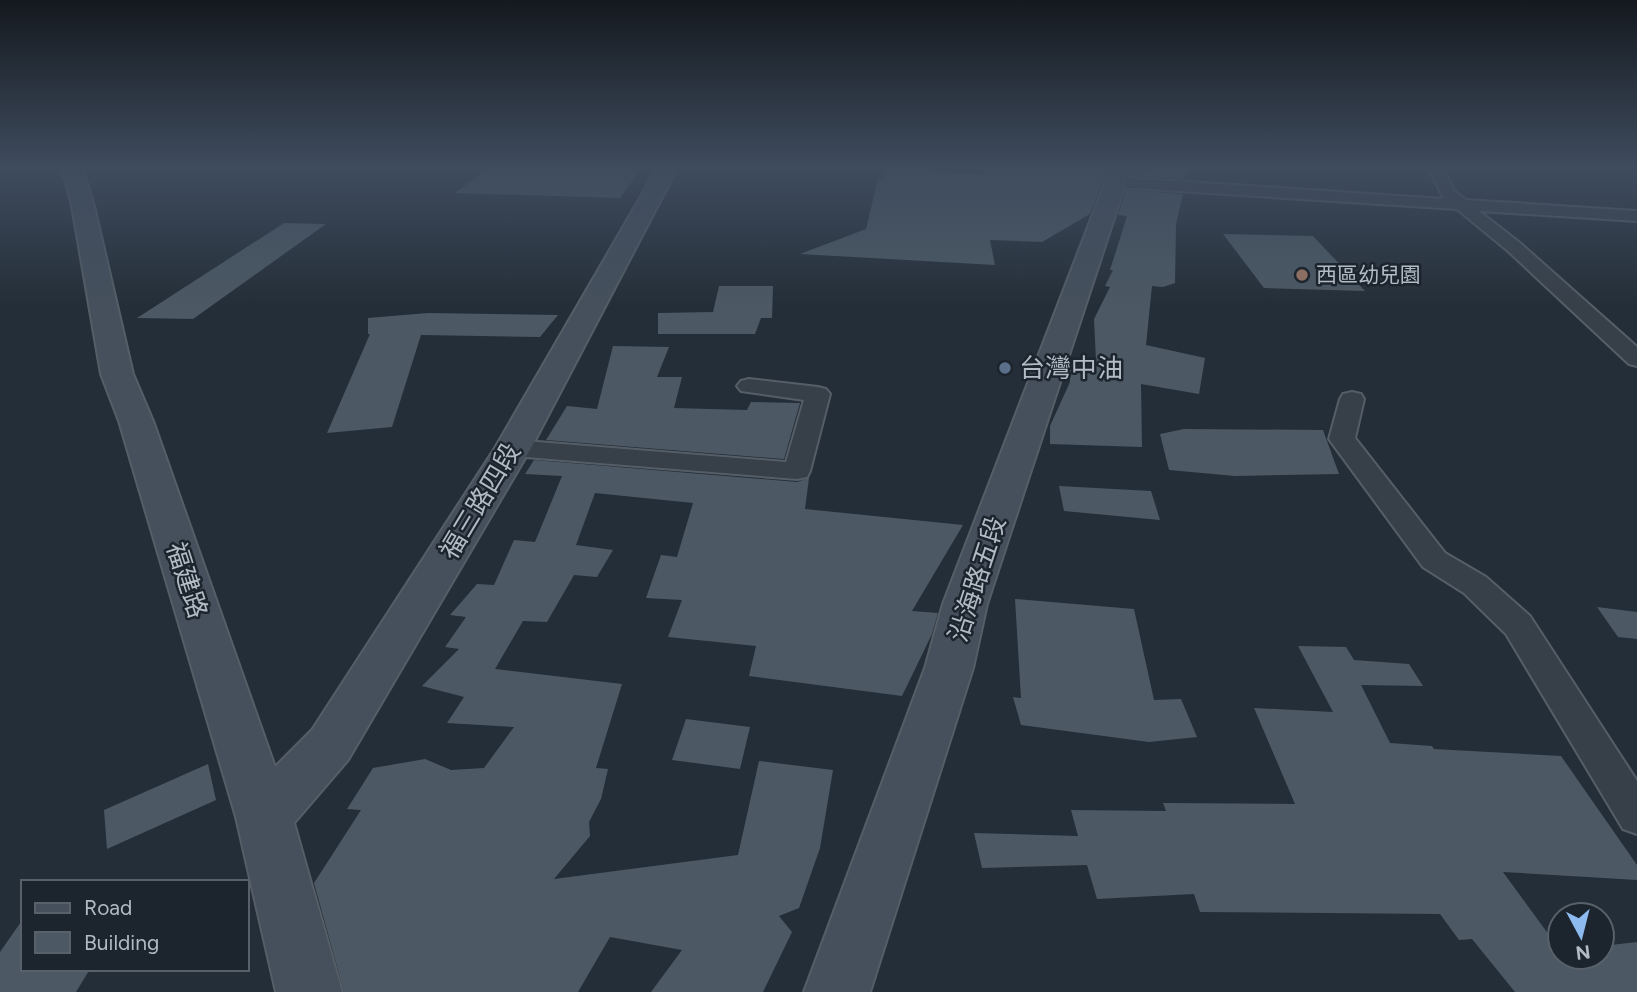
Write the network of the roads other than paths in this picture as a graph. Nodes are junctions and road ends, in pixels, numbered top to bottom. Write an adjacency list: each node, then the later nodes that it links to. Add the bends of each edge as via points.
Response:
1 (84, 213): 12 (street, 福建路, via 117,373)
2 (642, 213): 10 (street, 福三路四段)
3 (1104, 213): 14 (street, 沿海路五段, via 965,604 949,668)
4 (1470, 213): 7 (street, via 1514,247)
5 (1593, 213): 6 (street)
6 (1637, 216)
7 (1637, 359)
8 (749, 386): 10 (street, via 818,394 797,471)
9 (1352, 399): 11 (street, via 1342,439 1434,560 1475,585 1518,625)
10 (513, 448): 12 (street, 福三路四段, via 330,745)
11 (1637, 816)
12 (264, 817): 13 (street, 福建路)
13 (309, 992)
14 (837, 992)

